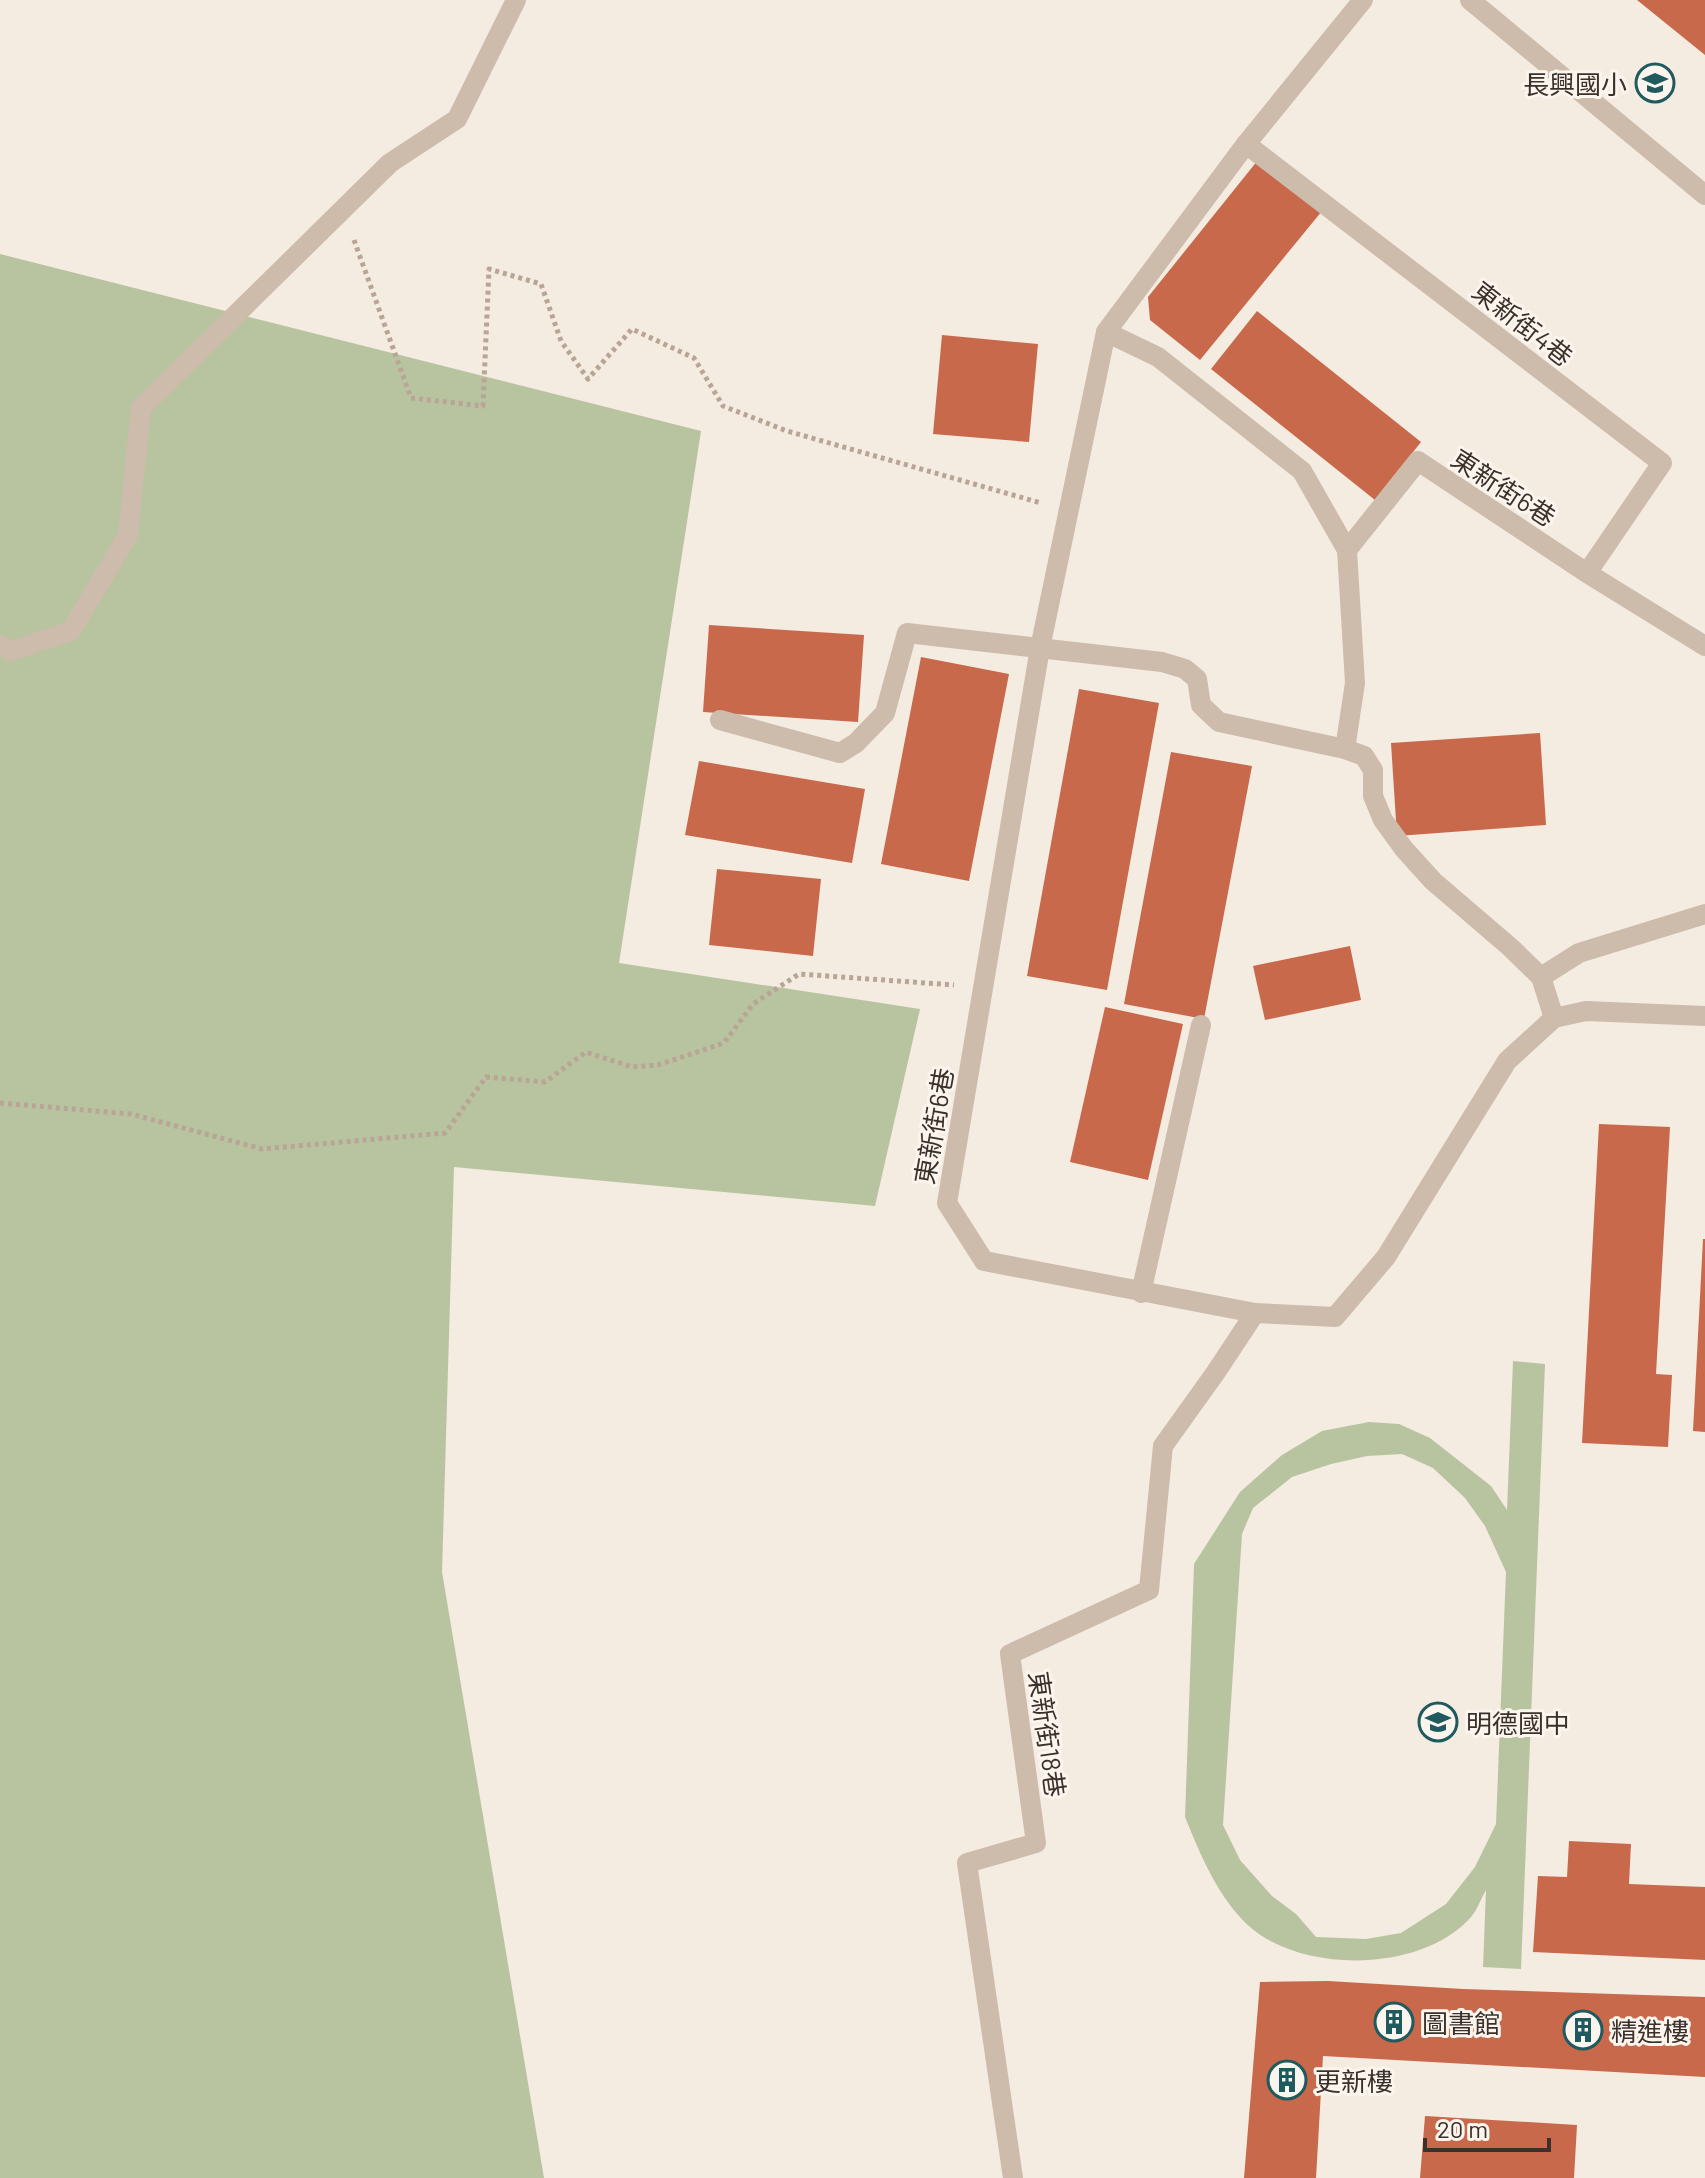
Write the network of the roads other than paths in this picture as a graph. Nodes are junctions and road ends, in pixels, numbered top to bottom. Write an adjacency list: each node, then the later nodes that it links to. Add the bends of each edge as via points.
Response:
1 (516, 0): 9 (street, via 457,119 390,163 141,408 128,535 71,631 11,651)
2 (1363, 0): 4 (street)
3 (1470, 0): 5 (street)
4 (1246, 144): 6 (street); 8 (street, 東新街4巷, via 1662,463)
5 (1705, 195)
6 (1106, 332): 7 (street, via 1158,357 1302,471); 11 (street)
7 (1347, 550): 8 (street, 東新街6巷, via 1418,461); 13 (street, via 1355,683)
8 (1587, 573): 10 (street, 東新街6巷)
9 (0, 645)
10 (1705, 646)
11 (1040, 648): 12 (street, via 907,633 885,713 840,753); 13 (street, via 1185,669 1197,679 1201,705 1219,722); 19 (street, 東新街6巷, via 947,1203 984,1261)
12 (720, 720)
13 (1345, 749): 15 (street, via 1364,756 1373,770 1373,796 1404,849)
14 (1705, 914): 15 (street, via 1579,953)
15 (1541, 977): 17 (street)
16 (1705, 1016): 17 (street, via 1586,1011)
17 (1554, 1018): 20 (street, 東新街6巷, via 1507,1061 1386,1257 1335,1317)
18 (1201, 1025): 19 (street)
19 (1141, 1293): 20 (street, 東新街6巷)
20 (1255, 1313): 21 (street, 東新街18巷, via 1163,1446 1149,1590 1010,1654 1036,1843 967,1863)
21 (1013, 2178)

